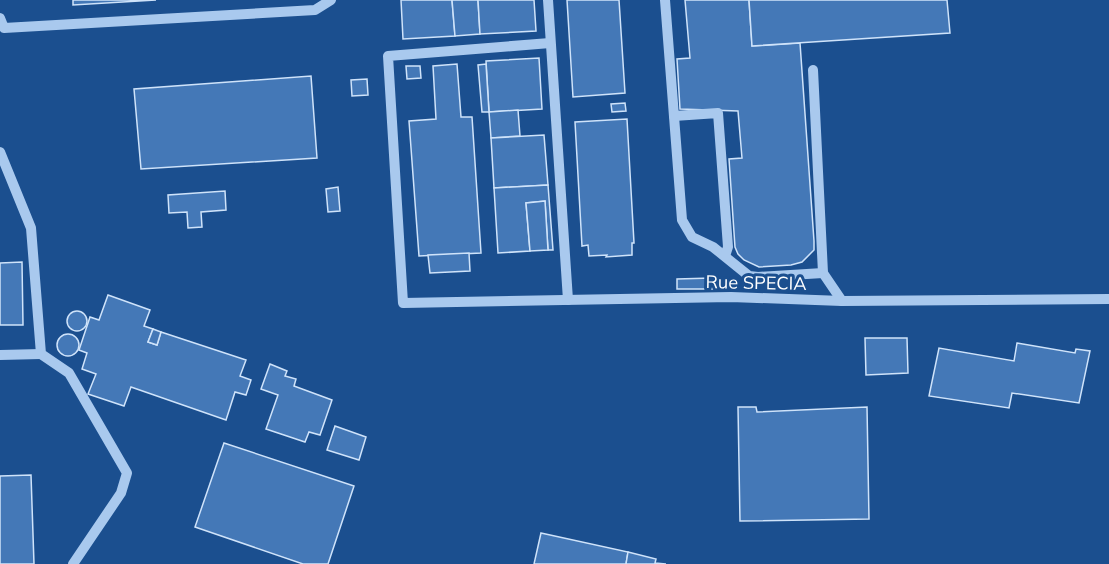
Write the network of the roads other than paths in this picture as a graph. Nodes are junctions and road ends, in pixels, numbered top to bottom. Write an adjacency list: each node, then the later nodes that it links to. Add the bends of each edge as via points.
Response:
1 (331, 0): 4 (street, via 315,10 4,28)
2 (548, 0): 5 (street)
3 (665, 0): 7 (street)
4 (0, 18)
5 (550, 43): 12 (street); 12 (street, Rue SPECIA, via 388,56 403,303)
6 (813, 70): 10 (street)
7 (674, 116): 9 (street, via 682,220 692,237); 9 (street, via 718,112 728,247)
8 (0, 152): 14 (street, via 31,228)
9 (725, 256): 10 (street, via 749,276 758,278)
10 (823, 273): 13 (street)
11 (1109, 299): 13 (street, Rue SPECIA)
12 (568, 300): 13 (street, Rue SPECIA, via 731,297)
13 (842, 301)
14 (41, 354): 15 (street); 16 (street, via 69,373 127,473 121,493)
15 (0, 355)
16 (73, 564)

